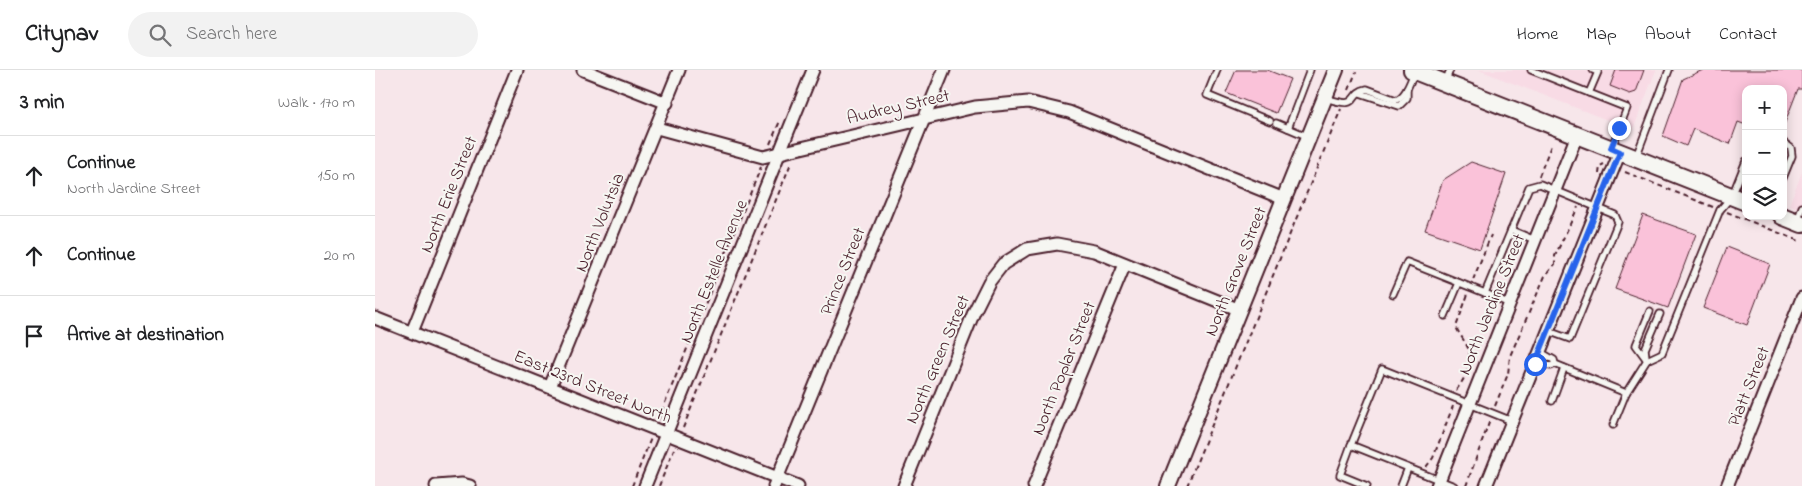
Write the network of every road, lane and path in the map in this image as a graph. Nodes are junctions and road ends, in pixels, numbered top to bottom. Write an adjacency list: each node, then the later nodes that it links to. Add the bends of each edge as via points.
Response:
1 (517, 70): 55 (street, North Erie Street)
2 (583, 70): 17 (street)
3 (679, 70): 17 (street, North Volutsia)
4 (813, 70): 28 (street, North Estelle Avenue)
5 (944, 70): 20 (street, Prince Street)
6 (1217, 70): 22 (lane, via 1207,95)
7 (1311, 70): 22 (lane)
8 (1336, 70): 16 (street, North Grove Street)
9 (1413, 70): 14 (main road); 18 (lane, via 1400,99 1367,89 1351,102)
10 (1531, 70): 15 (lane)
11 (1593, 70): 15 (lane, via 1598,72)
12 (1669, 70): 30 (lane)
13 (1356, 72): 18 (path)
14 (1447, 76): 23 (main road)
15 (1589, 93): 27 (lane, via 1627,108)
16 (1325, 98): 18 (lane); 24 (street, North Grove Street)
17 (667, 102): 21 (street, North Volutsia)
18 (1343, 104): 85 (path)
19 (783, 113): 29 (path)
20 (924, 118): 28 (street, Audrey Street); 36 (street, Audrey Street, via 975,107 1028,102 1046,105); 74 (street, Prince Street)
21 (657, 128): 29 (street, Audrey Street); 61 (street, North Volutsia)
22 (1287, 128): 24 (lane)
23 (1577, 135): 27 (main road); 35 (street, North Jardine Street)
24 (1309, 137): 36 (street, North Grove Street)
25 (1552, 143): 34 (path)
26 (1787, 145): 32 (lane, via 1792,156)
27 (1615, 150): 30 (main road); 38 (street)
28 (781, 152): 29 (street, Audrey Street); 69 (street, North Estelle Avenue)
29 (765, 156): 68 (path)
30 (1635, 158): 37 (main road)
31 (791, 163): 70 (path)
32 (1787, 168)
33 (1743, 175): 37 (lane)
34 (1539, 176)
35 (1556, 190): 38 (lane); 39 (lane, via 1536,183 1529,187); 41 (street, North Jardine Street)
36 (1284, 199): 49 (street, North Grove Street)
37 (1739, 199): 57 (lane, via 1720,210 1662,353)
38 (1598, 207): 54 (street); 54 (lane, via 1615,214 1618,222 1570,340)
39 (1511, 230): 41 (lane); 46 (lane)
40 (1491, 235): 44 (path)
41 (1535, 240): 48 (street, North Jardine Street)
42 (1125, 264): 49 (street, North Green Street); 82 (street, North Green Street, via 1094,251 1057,244 1027,249 1003,264 989,282 974,312); 83 (street, North Poplar Street)
43 (1459, 283): 44 (lane); 45 (lane, via 1407,262); 52 (lane)
44 (1470, 288): 46 (lane); 63 (path, via 1456,327 1469,349 1469,364)
45 (1393, 294)
46 (1485, 294): 48 (lane)
47 (1802, 298): 90 (street, Piatt Street)
48 (1510, 304): 65 (street, North Jardine Street)
49 (1240, 310): 84 (street, North Grove Street)
50 (1650, 310): 57 (lane, via 1636,345)
51 (1660, 314): 57 (lane, via 1645,349)
52 (1445, 316)
53 (375, 318): 55 (street, East 23rd Street North)
54 (1549, 331): 56 (street)
55 (412, 332): 61 (street, East 23rd Street North)
56 (1540, 352): 58 (street); 59 (lane)
57 (1647, 360): 62 (lane)
58 (1535, 364): 59 (lane); 66 (street)
59 (1555, 364): 60 (lane)
60 (1564, 368): 62 (lane); 64 (lane)
61 (550, 387): 68 (street, East 23rd Street North)
62 (1626, 393): 67 (lane)
63 (1454, 397): 65 (lane); 71 (lane, via 1382,369); 73 (path, via 1453,410)
64 (1552, 401)
65 (1470, 404): 66 (lane); 75 (street, North Jardine Street)
66 (1512, 421): 89 (street)
67 (1613, 425)
68 (654, 429): 69 (street, East 23rd Street North); 78 (path)
69 (666, 434): 70 (street, East 23rd Street North); 79 (street, North Estelle Avenue)
70 (678, 439): 74 (street, East 23rd Street North); 80 (path)
71 (1351, 445): 72 (lane); 86 (lane, via 1340,475)
72 (1408, 468): 73 (lane); 87 (lane)
73 (1423, 474): 75 (lane)
74 (775, 482): 81 (street, East 23rd Street North)
75 (1438, 483): 88 (lane)
76 (436, 486): 77 (street)
77 (470, 486)
78 (632, 486)
79 (645, 486)
80 (659, 486)
81 (798, 486)
82 (904, 486)
83 (1034, 486)
84 (1168, 486)
85 (1187, 486)
86 (1367, 486)
87 (1401, 486)
88 (1454, 486)
89 (1486, 486)
90 (1727, 486)

